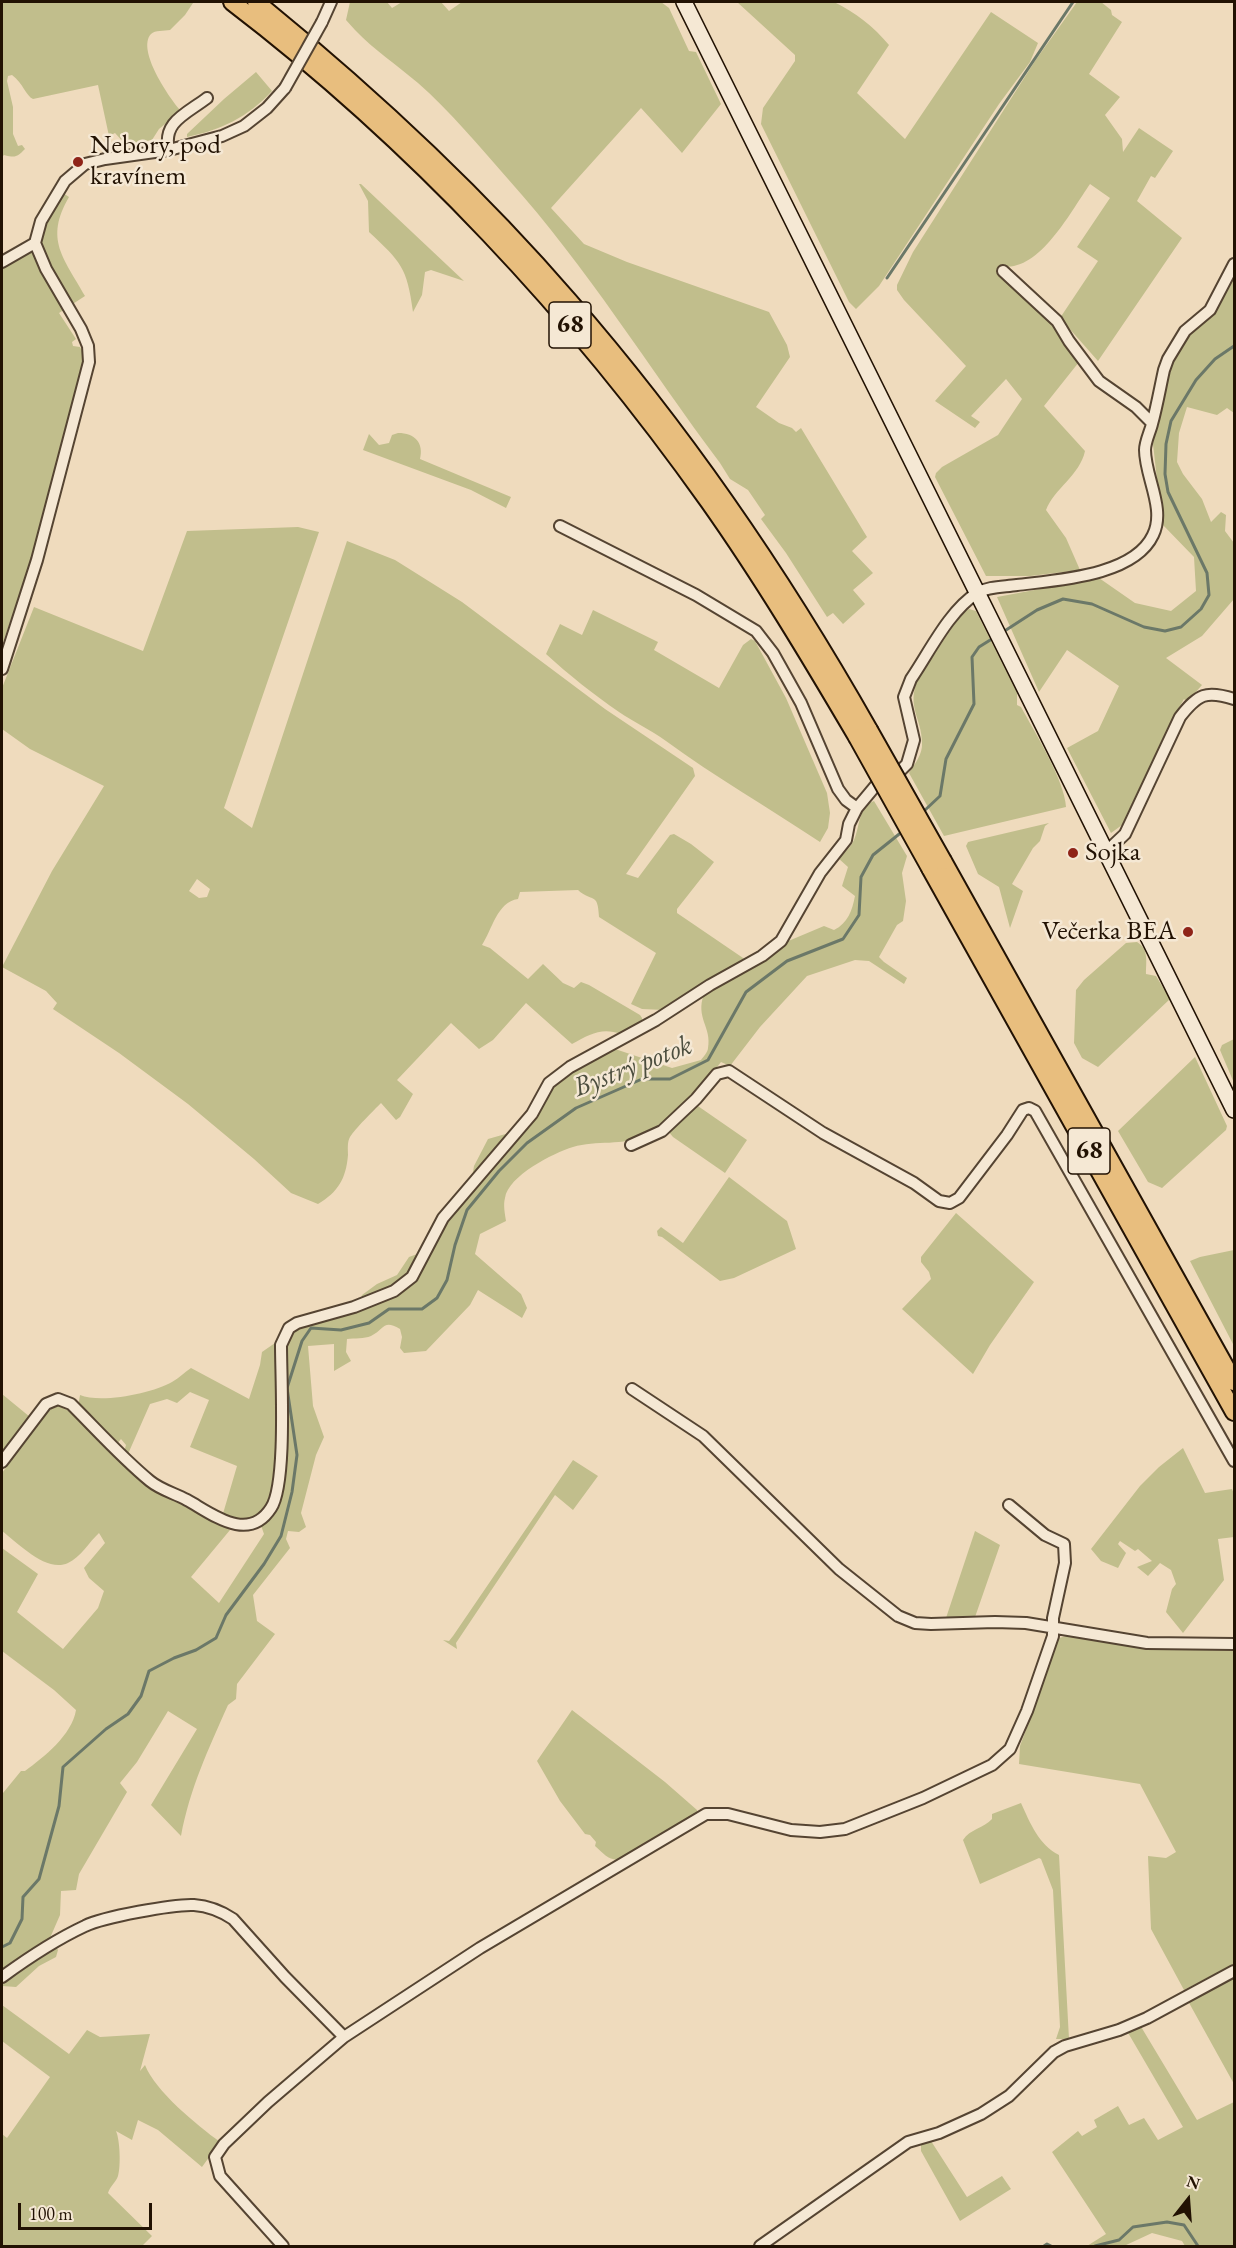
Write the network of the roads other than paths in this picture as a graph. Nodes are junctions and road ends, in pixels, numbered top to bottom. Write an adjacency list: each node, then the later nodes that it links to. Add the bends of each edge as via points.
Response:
1 (232, 2): 16 (highway, 68, via 382,129 557,309 661,436 709,502)
2 (256, 2): 16 (highway, 68, via 392,118 568,299 672,427 721,495 790,598)
3 (331, 2): 6 (street, bridge, via 285,88 267,108 244,126 222,136)
4 (684, 2): 13 (main road)
5 (207, 98): 6 (street, via 169,129)
6 (169, 150): 7 (street, via 105,159 80,167 51,202 40,221)
7 (35, 243): 8 (street); 14 (street, via 81,329 89,362 37,560)
8 (2, 262)
9 (1234, 264): 11 (street, via 1210,310 1185,331 1168,359)
10 (1003, 271): 11 (street, via 1057,321 1099,381)
11 (1152, 423): 13 (street, via 1145,449 1157,523 1139,554 1073,578)
12 (560, 526): 17 (street, via 696,595 756,631 801,703 838,789)
13 (978, 593): 17 (street, via 958,608 906,690 904,697 914,740 907,764 877,784); 18 (main road)
14 (2, 669)
15 (1234, 699): 18 (street, via 1210,694 1200,695 1191,703 1180,717 1125,834)
16 (863, 734): 19 (highway, 68, bridge)
17 (857, 808): 26 (street, via 846,840 820,873 781,941 549,1083 532,1114 443,1218 412,1277 394,1291 289,1328 281,1345 280,1478 271,1508 261,1520 248,1524 224,1521 159,1487 71,1404 58,1399 46,1404)
18 (1107, 851): 20 (main road)
19 (937, 865): 22 (highway, 68); 24 (highway, 68)
20 (1234, 1110)
21 (631, 1145): 25 (street, via 662,1131 717,1074 729,1071 823,1133 914,1183 932,1198 950,1203 970,1185 1029,1107 1035,1111)
22 (1234, 1382)
23 (632, 1389): 28 (street, via 703,1436 839,1569 898,1616 915,1623 1026,1623)
24 (1234, 1412)
25 (1234, 1461)
26 (2, 1462)
27 (1009, 1505): 28 (street, via 1045,1535 1064,1544 1065,1563)
28 (1053, 1629): 29 (street, via 1146,1643); 32 (street, via 1010,1749 992,1765 846,1829 791,1830 728,1814 706,1814 480,1948)
29 (1234, 1644)
30 (1234, 1971): 34 (street, via 1147,2018 1054,2052 1009,2097 939,2133 908,2142)
31 (2, 1977): 32 (street, via 86,1924 181,1905 206,1906 233,1919)
32 (344, 2037): 33 (street, via 268,2102 215,2157 220,2176)
33 (283, 2247)
34 (760, 2247)

